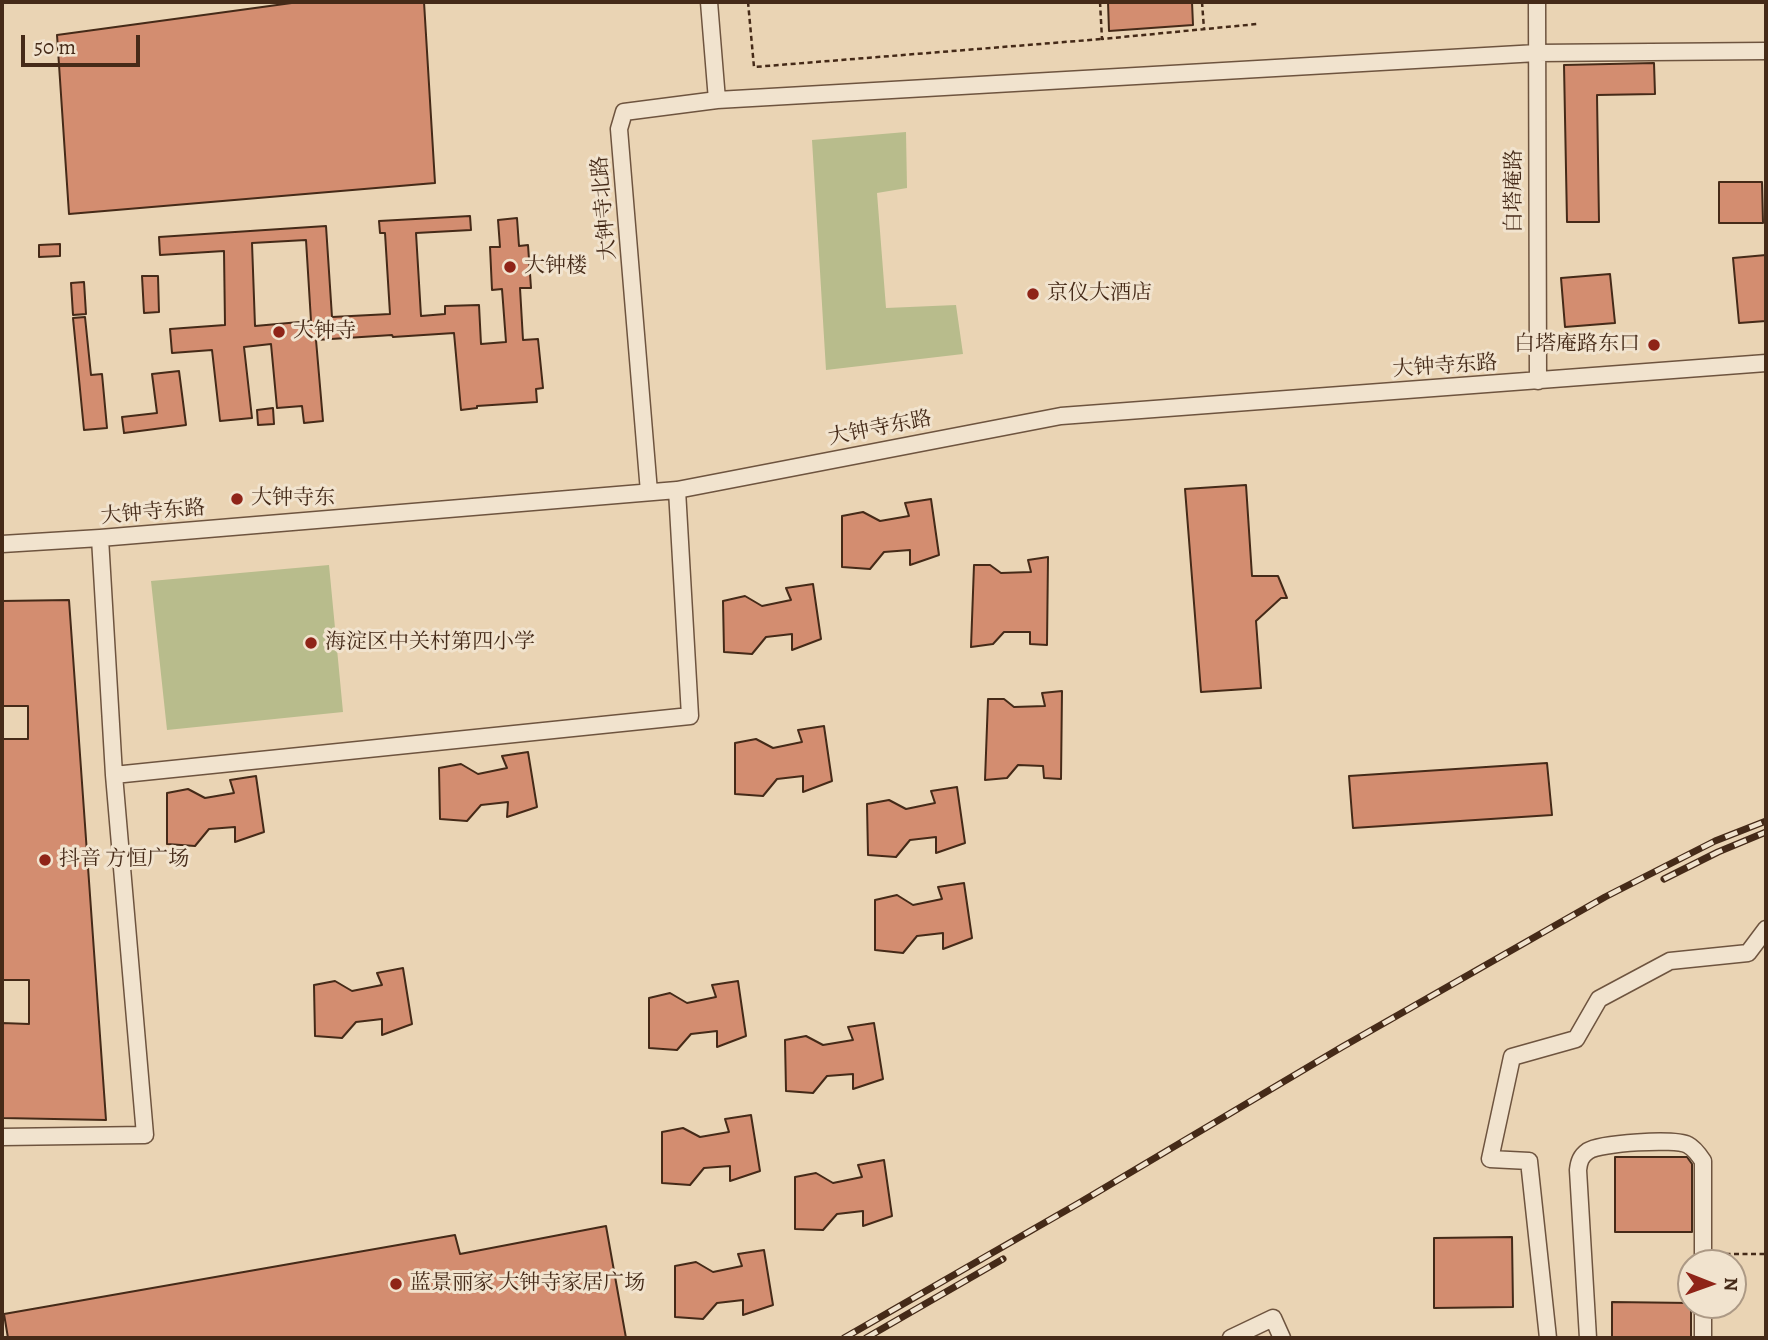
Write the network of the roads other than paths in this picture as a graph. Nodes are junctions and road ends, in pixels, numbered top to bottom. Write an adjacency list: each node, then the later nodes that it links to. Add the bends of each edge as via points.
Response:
1 (709, 2): 5 (street)
2 (1537, 2): 4 (street, 白塔庵路)
3 (1766, 51): 4 (street)
4 (1537, 53): 5 (street); 7 (street, 白塔庵路)
5 (717, 100): 9 (street, 大钟寺北路, via 624,112 619,129)
6 (1766, 363): 7 (street, 大钟寺东路)
7 (1538, 381): 8 (street, 大钟寺东路, via 1061,416)
8 (677, 490): 9 (street, 大钟寺东路); 12 (street, via 690,716)
9 (649, 492): 10 (street, 大钟寺东路)
10 (100, 538): 11 (street, 大钟寺东路); 12 (street)
11 (2, 544)
12 (114, 775): 14 (street, via 145,1135)
13 (1766, 929): 19 (street, via 1748,953 1670,961 1599,999 1576,1039 1512,1057 1490,1159 1529,1161)
14 (2, 1137)
15 (1703, 1249): 20 (street, via 1703,1161 1688,1144 1665,1141 1590,1149 1578,1161)
16 (1703, 1319): 21 (street)
17 (1231, 1338): 18 (street, via 1273,1318)
18 (1282, 1338)
19 (1548, 1338)
20 (1588, 1338)
21 (1703, 1338)

